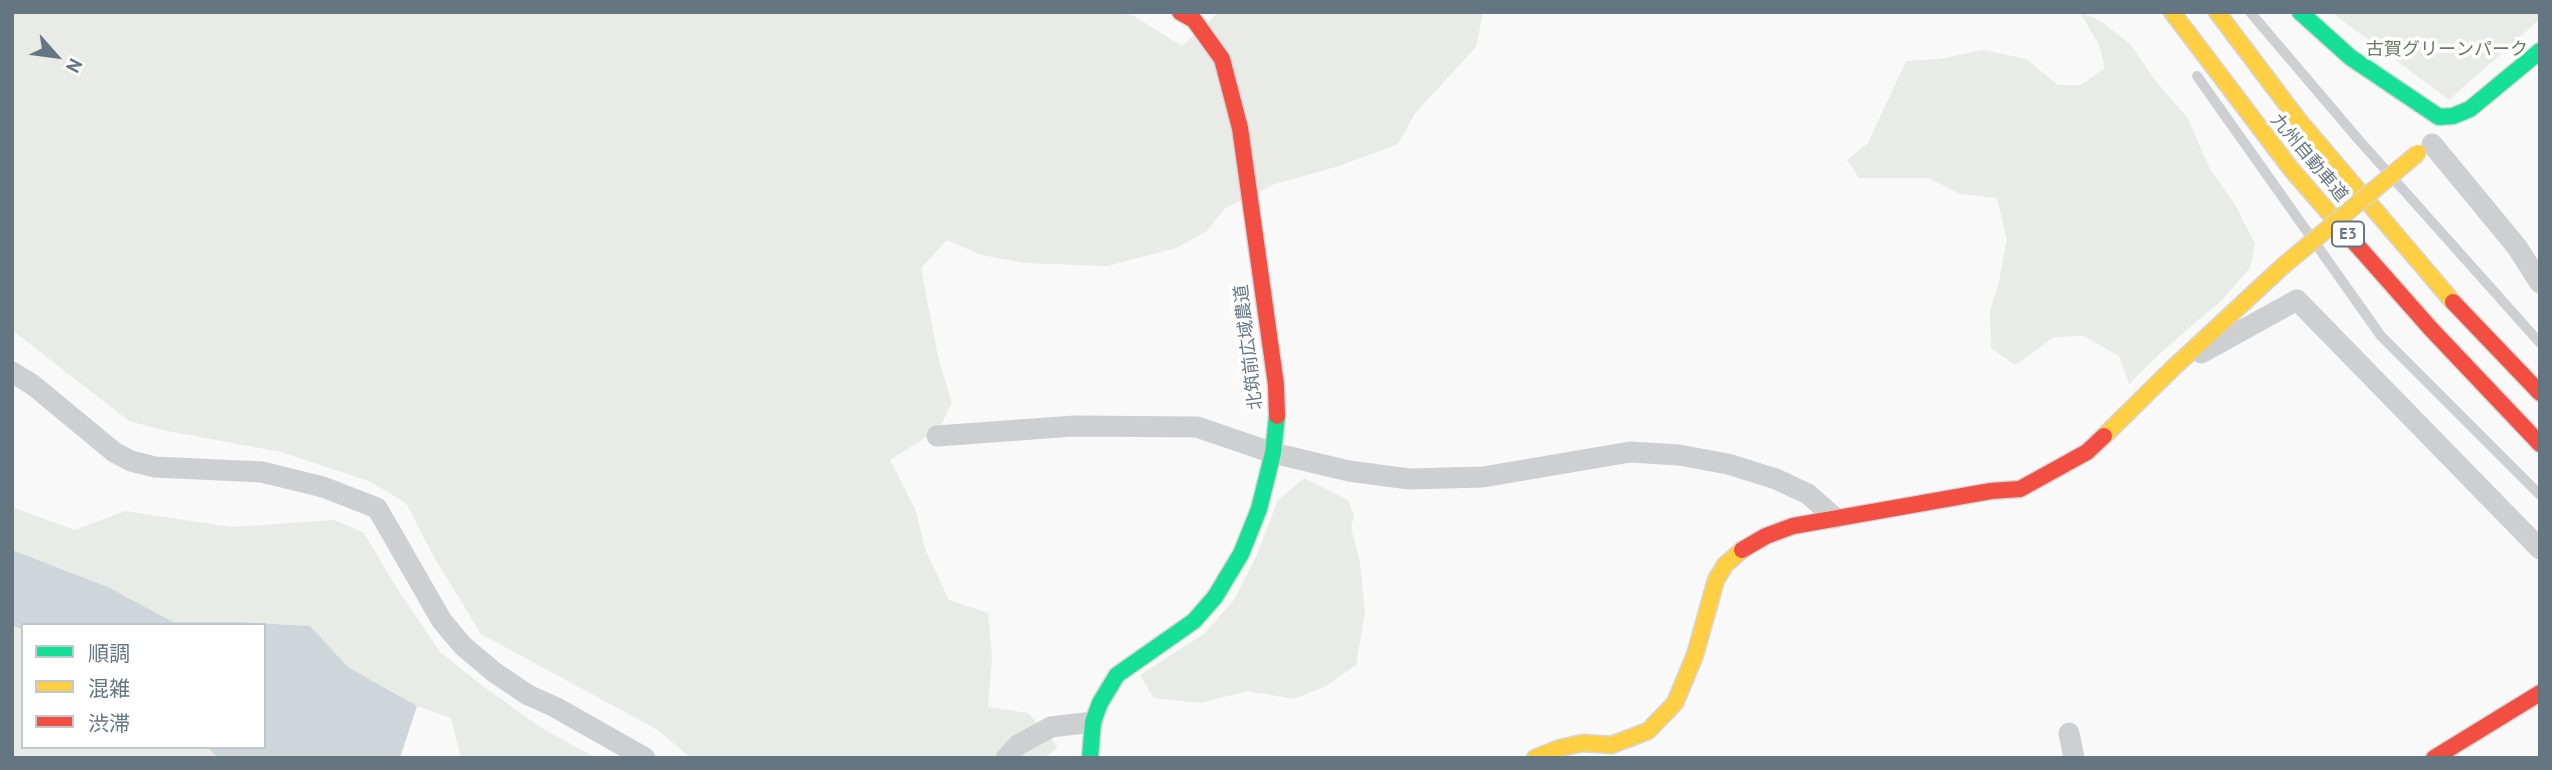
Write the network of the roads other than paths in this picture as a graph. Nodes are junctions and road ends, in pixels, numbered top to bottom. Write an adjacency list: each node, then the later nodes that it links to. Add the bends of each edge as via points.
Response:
1 (1180, 12): 17 (main road, 北筑前広域農道, via 1194,20 1222,60 1240,128 1276,385)
2 (2217, 12): 14 (main road, 九州自動車道 / E3, via 2300,122 2435,282)
3 (2250, 12): 11 (lane)
4 (2300, 12): 8 (main road, via 2350,57)
5 (2166, 16): 16 (main road, 九州自動車道 / E3, via 2291,169 2431,329)
6 (2540, 51): 8 (main road, via 2470,109)
7 (2189, 64): 18 (lane, via 2381,336)
8 (2440, 117): 9 (main road)
9 (2425, 148): 10 (street, via 2517,247); 12 (main road, bridge, via 2283,266)
10 (2540, 283)
11 (2540, 342)
12 (2172, 369): 19 (main road, via 2087,452 2020,489); 20 (street, via 2297,300)
13 (12, 372): 25 (street, via 131,461 155,467 262,472 323,487 377,508 442,621 463,646 528,695)
14 (2540, 393)
15 (937, 436): 17 (street, via 1074,426 1196,427)
16 (2540, 444)
17 (1273, 453): 19 (street, via 1409,479 1483,477 1630,452 1679,455 1776,479 1808,494); 22 (main road, 北筑前広域農道, via 1259,509 1241,554 1215,597 1194,621 1117,675)
18 (2540, 495)
19 (1835, 518): 24 (main road, via 1766,536 1732,558 1716,580 1695,655 1675,703 1648,731)
20 (2540, 549)
21 (2540, 693): 30 (main road)
22 (1093, 722): 26 (street, via 1051,727 1018,745); 27 (main road, 北筑前広域農道)
23 (2069, 733): 29 (street)
24 (1613, 751): 28 (main road, via 1583,743)
25 (645, 758)
26 (1006, 758)
27 (1090, 758)
28 (1535, 758)
29 (2074, 758)
30 (2434, 758)

